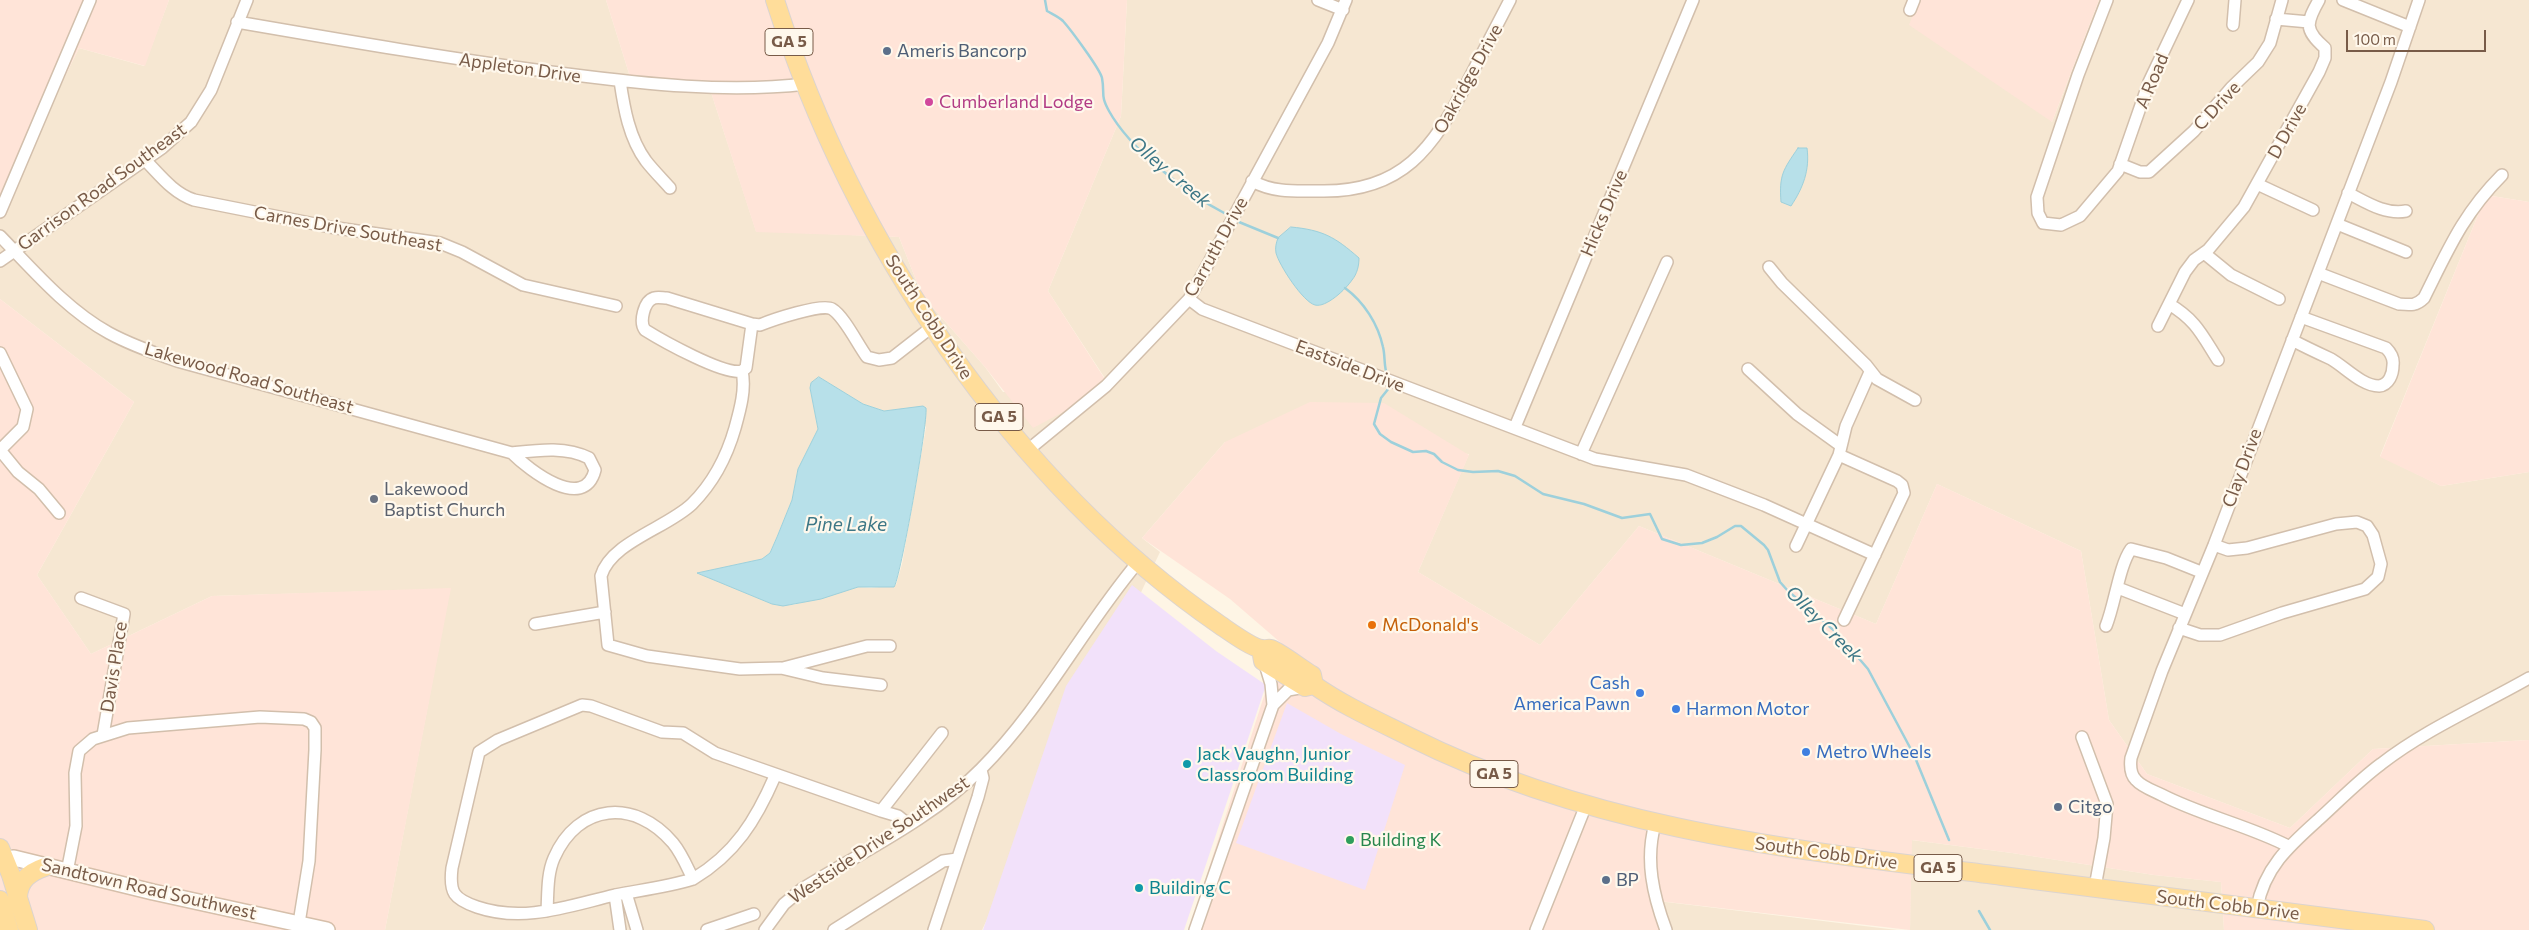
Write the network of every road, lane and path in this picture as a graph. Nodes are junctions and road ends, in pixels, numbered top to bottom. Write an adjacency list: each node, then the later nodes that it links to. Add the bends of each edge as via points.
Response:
1 (90, 0): 31 (street)
2 (247, 0): 16 (street, Garrison Road Southeast)
3 (775, 0): 21 (main road, South Cobb Drive / GA 5)
4 (1318, 0): 14 (street)
5 (1510, 0): 25 (street, Oakridge Drive, via 1450,116 1410,165 1370,184 1332,191 1271,189)
6 (1693, 0): 56 (street, Hicks Drive)
7 (2107, 0): 23 (street, A Road, via 2037,197 2038,213 2043,223 2061,225 2080,216 2118,171)
8 (2188, 0): 23 (street, A Road, via 2150,82)
9 (2236, 0): 18 (street)
10 (2282, 0): 15 (street, C Drive)
11 (2319, 0): 17 (street)
12 (2343, 0): 19 (street)
13 (2419, 0): 19 (street, Clay Drive)
14 (1344, 5): 25 (street, Carruth Drive, via 1328,43)
15 (2276, 20): 17 (street); 23 (street, C Drive, via 2270,43 2258,62 2156,168 2146,174)
16 (237, 22): 20 (street, Appleton Drive, via 482,64); 22 (street, Garrison Road Southeast, via 202,108 178,137)
17 (2308, 22): 26 (street, D Drive, via 2310,32 2325,48 2325,58)
18 (2233, 25)
19 (2410, 27): 28 (street, Clay Drive)
20 (620, 80): 21 (street, Appleton Drive, via 681,85); 27 (street, via 633,138 646,161)
21 (806, 84): 47 (main road, South Cobb Drive / GA 5, via 853,191)
22 (145, 160): 34 (street, Garrison Road Southeast); 44 (street, Carnes Drive Southeast, via 182,196 194,200 330,227 440,243 523,286)
23 (2120, 164)
24 (2502, 175): 40 (street, via 2474,204 2419,303 2410,306 2399,304)
25 (1252, 181): 41 (street, Carruth Drive)
26 (2257, 184): 29 (street); 36 (street, D Drive, via 2244,207)
27 (670, 188)
28 (2348, 193): 30 (street, via 2379,208 2396,213); 32 (street, Clay Drive)
29 (2313, 210)
30 (2406, 211)
31 (0, 212)
32 (2337, 224): 35 (street); 40 (street, Clay Drive)
33 (0, 236): 34 (street, Lakewood Road Southeast)
34 (14, 251): 37 (street, Garrison Road Southeast); 60 (street, Lakewood Road Southeast, via 85,316 137,347 177,361)
35 (2406, 252)
36 (2204, 253): 42 (street, via 2231,275); 43 (street, D Drive, via 2184,272)
37 (0, 261)
38 (1667, 262): 61 (street)
39 (1769, 267): 54 (street)
40 (2318, 274): 45 (street, Clay Drive)
41 (1189, 299): 56 (street, Eastside Drive, via 1202,310); 58 (street, Carruth Drive, via 1106,386)
42 (2279, 299)
43 (2169, 304): 48 (street, D Drive); 51 (street, via 2200,329)
44 (616, 306)
45 (2301, 317): 49 (street, Clay Drive); 49 (street, via 2386,348 2394,362 2392,374 2383,385 2376,386)
46 (752, 324): 47 (street, via 816,307 831,308 867,357 879,360 892,358); 53 (street, via 746,368); 53 (street, via 655,297 650,300 642,318 642,326 652,334 720,368)
47 (934, 326): 58 (main road, South Cobb Drive / GA 5, via 976,388)
48 (2158, 326)
49 (2292, 340): 64 (street, Clay Drive)
50 (0, 353): 57 (street, via 27,409 23,426)
51 (2218, 360)
52 (1748, 369): 59 (street)
53 (742, 371): 71 (street, via 744,382 739,415 719,471 692,504 615,554 601,576)
54 (1870, 372): 55 (street); 59 (street)
55 (1915, 400)
56 (1515, 427): 61 (street, Eastside Drive)
57 (0, 450): 62 (street)
58 (1028, 450): 67 (main road, South Cobb Drive / GA 5, via 1073,499)
59 (1840, 450): 63 (street); 66 (street, via 1897,481 1903,488 1902,499)
60 (512, 453): 60 (street, Lakewood Road Southeast, via 573,451 589,458 595,470 585,486 578,489 563,487 539,475)
61 (1581, 454): 63 (street, Eastside Drive, via 1609,463 1686,475)
62 (59, 513)
63 (1807, 523): 65 (street); 66 (street, Eastside Drive)
64 (2214, 545): 68 (street, Clay Drive); 76 (street, via 2228,550 2247,548 2336,524 2357,522 2367,526 2373,535 2381,564 2378,577 2365,589 2220,635 2200,635)
65 (1796, 546)
66 (1875, 555): 73 (street)
67 (1139, 561): 78 (main road, South Cobb Drive / GA 5); 87 (street, Westside Drive Southwest, via 1022,720)
68 (2201, 572): 69 (street, via 2131,549); 72 (street, Clay Drive)
69 (2118, 588): 72 (street); 75 (street)
70 (81, 598): 85 (street, Davis Place, via 124,614)
71 (605, 612): 74 (street); 79 (street, via 608,645 615,648 647,656 740,669)
72 (2185, 614): 76 (street, Clay Drive)
73 (1844, 620)
74 (534, 624)
75 (2106, 626)
76 (2179, 628): 93 (street, Clay Drive, via 2138,732 2130,771 2142,785 2183,806 2265,834)
77 (890, 646): 79 (street, via 868,646)
78 (1262, 655): 82 (main road, South Cobb Drive / GA 5, via 1271,649 1312,676); 83 (street, via 1271,684)
79 (781, 668): 81 (street, via 823,678)
80 (2529, 678): 93 (street, via 2414,741 2388,759)
81 (881, 684)
82 (1309, 686): 83 (street, via 1288,690); 89 (main road, South Cobb Drive / GA 5, via 1452,757)
83 (1273, 705): 116 (street)
84 (942, 732): 90 (street)
85 (103, 735): 97 (street, via 84,745 76,760 76,826); 106 (street, via 128,728 260,717 292,717 311,722 315,728 315,750 310,862)
86 (2082, 737): 99 (street, via 2107,804)
87 (981, 770): 91 (street, Westside Drive Southwest); 95 (street, via 983,778 978,798)
88 (775, 776): 90 (street); 98 (street, via 756,814 729,853); 104 (street, via 714,753 683,733 662,732 591,706 582,705 498,740 479,752 452,868 452,893 469,904 498,912 529,914)
89 (1586, 805): 92 (main road, South Cobb Drive / GA 5); 117 (street)
90 (881, 811): 91 (street, via 898,816)
91 (908, 824): 113 (street, Westside Drive Southwest, via 802,888 784,904)
92 (1655, 824): 99 (main road, South Cobb Drive / GA 5, via 1851,857); 118 (street, via 1649,856 1658,910)
93 (2288, 846): 103 (street, via 2261,887)
94 (2, 856): 96 (street, Sandtown Road Southwest); 101 (main road)
95 (957, 859): 114 (street, via 943,861); 115 (street)
96 (45, 867): 97 (street, Sandtown Road Southwest); 101 (main road, via 34,870 25,878 19,887)
97 (67, 872): 106 (street, Sandtown Road Southwest)
98 (693, 880): 100 (street); 104 (street, via 676,847 654,826 627,813 602,813 578,824 560,847 550,871)
99 (2095, 887): 103 (main road, South Cobb Drive / GA 5)
100 (620, 894): 104 (street); 110 (street); 111 (street)
101 (18, 897): 108 (main road)
102 (0, 900): 107 (main road)
103 (2258, 908): 119 (main road, South Cobb Drive / GA 5)
104 (547, 911)
105 (754, 914): 112 (street)
106 (299, 923): 109 (street, Sandtown Road Southwest)
107 (9, 930)
108 (28, 930)
109 (327, 930)
110 (620, 930)
111 (637, 930)
112 (707, 930)
113 (765, 930)
114 (834, 930)
115 (934, 930)
116 (1195, 930)
117 (1536, 930)
118 (1666, 930)
119 (2424, 930)

